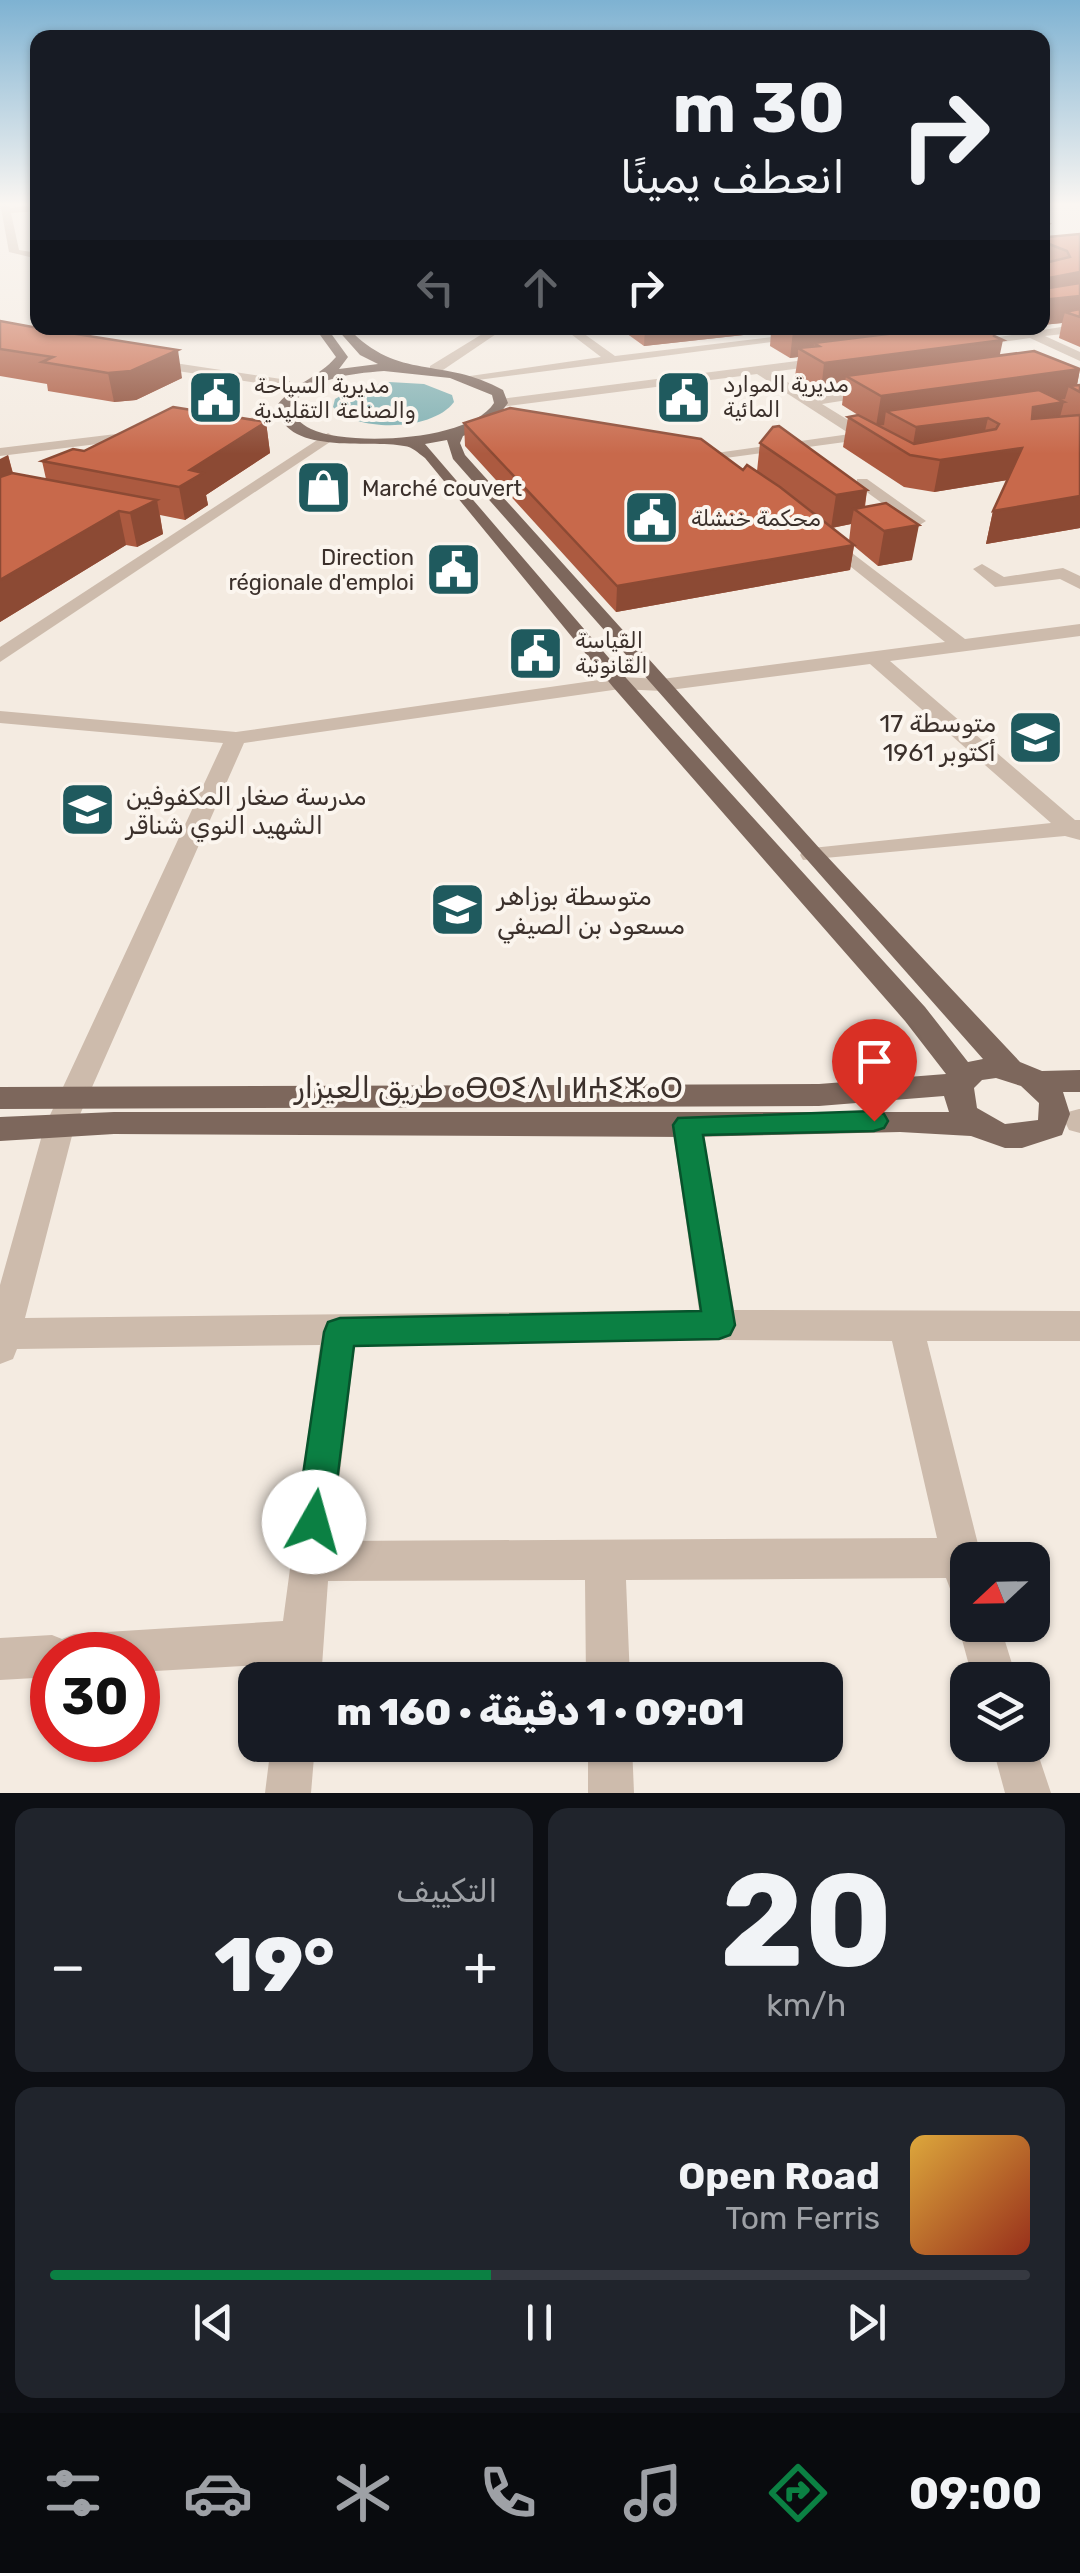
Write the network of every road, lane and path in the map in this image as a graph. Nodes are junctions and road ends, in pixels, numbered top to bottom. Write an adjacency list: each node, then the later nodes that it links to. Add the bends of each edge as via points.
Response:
1 (1080, 328): 2 (street)
2 (1050, 332)
3 (326, 335): 21 (main road, via 342,357)
4 (348, 335): 18 (main road)
5 (488, 335): 19 (street)
6 (579, 335): 14 (street)
7 (815, 335): 14 (street)
8 (1023, 335): 10 (street)
9 (1032, 335): 15 (street)
10 (980, 341): 11 (street); 12 (street)
11 (944, 346)
12 (998, 350)
13 (851, 358): 20 (street)
14 (612, 359): 22 (street)
15 (1080, 359): 17 (street)
16 (135, 361): 24 (street, via 288,384)
17 (1064, 363)
18 (395, 368): 19 (main road); 21 (main road)
19 (435, 370): 22 (main road)
20 (759, 370): 25 (street); 26 (street)
21 (326, 377): 24 (main road)
22 (470, 377): 26 (main road, via 498,393)
23 (889, 390): 25 (street)
24 (294, 391): 27 (main road, via 282,408)
25 (812, 401): 36 (street)
26 (501, 403): 28 (main road)
27 (285, 416): 30 (street); 35 (main road)
28 (488, 420): 29 (street); 33 (main road)
29 (518, 424)
30 (195, 428)
31 (902, 430): 36 (street)
32 (159, 432): 34 (street)
33 (458, 433): 37 (main road); 54 (main road, via 454,451)
34 (141, 434): 38 (street); 39 (street)
35 (328, 437): 37 (main road); 43 (street)
36 (865, 440): 40 (street, via 709,455)
37 (411, 442): 53 (main road, via 435,461)
38 (0, 452)
39 (89, 461)
40 (744, 476)
41 (862, 482): 44 (street, via 918,521)
42 (170, 526): 43 (street)
43 (190, 530): 51 (street)
44 (862, 531)
45 (844, 534): 50 (street, via 819,532)
46 (982, 569): 47 (street, via 1001,583)
47 (1072, 571): 48 (street)
48 (1080, 584)
49 (1080, 630): 50 (street)
50 (964, 648): 52 (street)
51 (0, 656)
52 (877, 660): 54 (street); 57 (street)
53 (620, 683): 54 (street); 56 (street); 60 (main road, via 915,1014)
54 (662, 686): 58 (main road)
55 (0, 717): 56 (street)
56 (236, 738): 63 (street)
57 (1077, 830): 58 (street)
58 (812, 855): 59 (main road)
59 (1009, 1069): 60 (main road, طريق العيزار ⴰⴱⵔⵉⴷ ⵏ ⵍⵄⵉⵣⴰⵔ, via 984,1068); 62 (main road)
60 (962, 1080): 63 (main road, طريق العيزار ⴰⴱⵔⵉⴷ ⵏ ⵍⵄⵉⵣⴰⵔ, via 819,1096); 67 (main road, via 960,1105)
61 (1080, 1081): 62 (main road)
62 (1038, 1082): 65 (main road)
63 (73, 1096): 64 (main road, طريق العيزار ⴰⴱⵔⵉⴷ ⵏ ⵍⵄⵉⵣⴰⵔ); 68 (street)
64 (0, 1098)
65 (1073, 1122): 67 (main road, طريق العيزار ⴰⴱⵔⵉⴷ ⵏ ⵍⵄⵉⵣⴰⵔ, via 1019,1139)
66 (687, 1125): 67 (main road, طريق العيزار ⴰⴱⵔⵉⴷ ⵏ ⵍⵄⵉⵣⴰⵔ); 68 (main road, طريق العيزار ⴰⴱⵔⵉⴷ ⵏ ⵍⵄⵉⵣⴰⵔ, via 133,1122); 70 (street)
67 (977, 1125)
68 (59, 1128): 69 (main road, طريق العيزار ⴰⴱⵔⵉⴷ ⵏ ⵍⵄⵉⵣⴰⵔ); 74 (street)
69 (0, 1129)
70 (719, 1325): 71 (street); 73 (street)
71 (906, 1325): 72 (street); 75 (street)
72 (1080, 1326)
73 (340, 1332): 74 (street); 76 (street)
74 (2, 1338)
75 (957, 1542)
76 (309, 1561): 77 (street); 82 (street)
77 (605, 1562): 78 (street); 83 (street)
78 (950, 1571)
79 (160, 1657): 82 (street)
80 (30, 1658): 81 (street)
81 (0, 1660)
82 (301, 1661)
83 (608, 1662)
84 (291, 1762): 87 (street)
85 (610, 1762): 88 (street)
86 (1019, 1762): 89 (street)
87 (288, 1793)
88 (611, 1793)
89 (1028, 1793)

